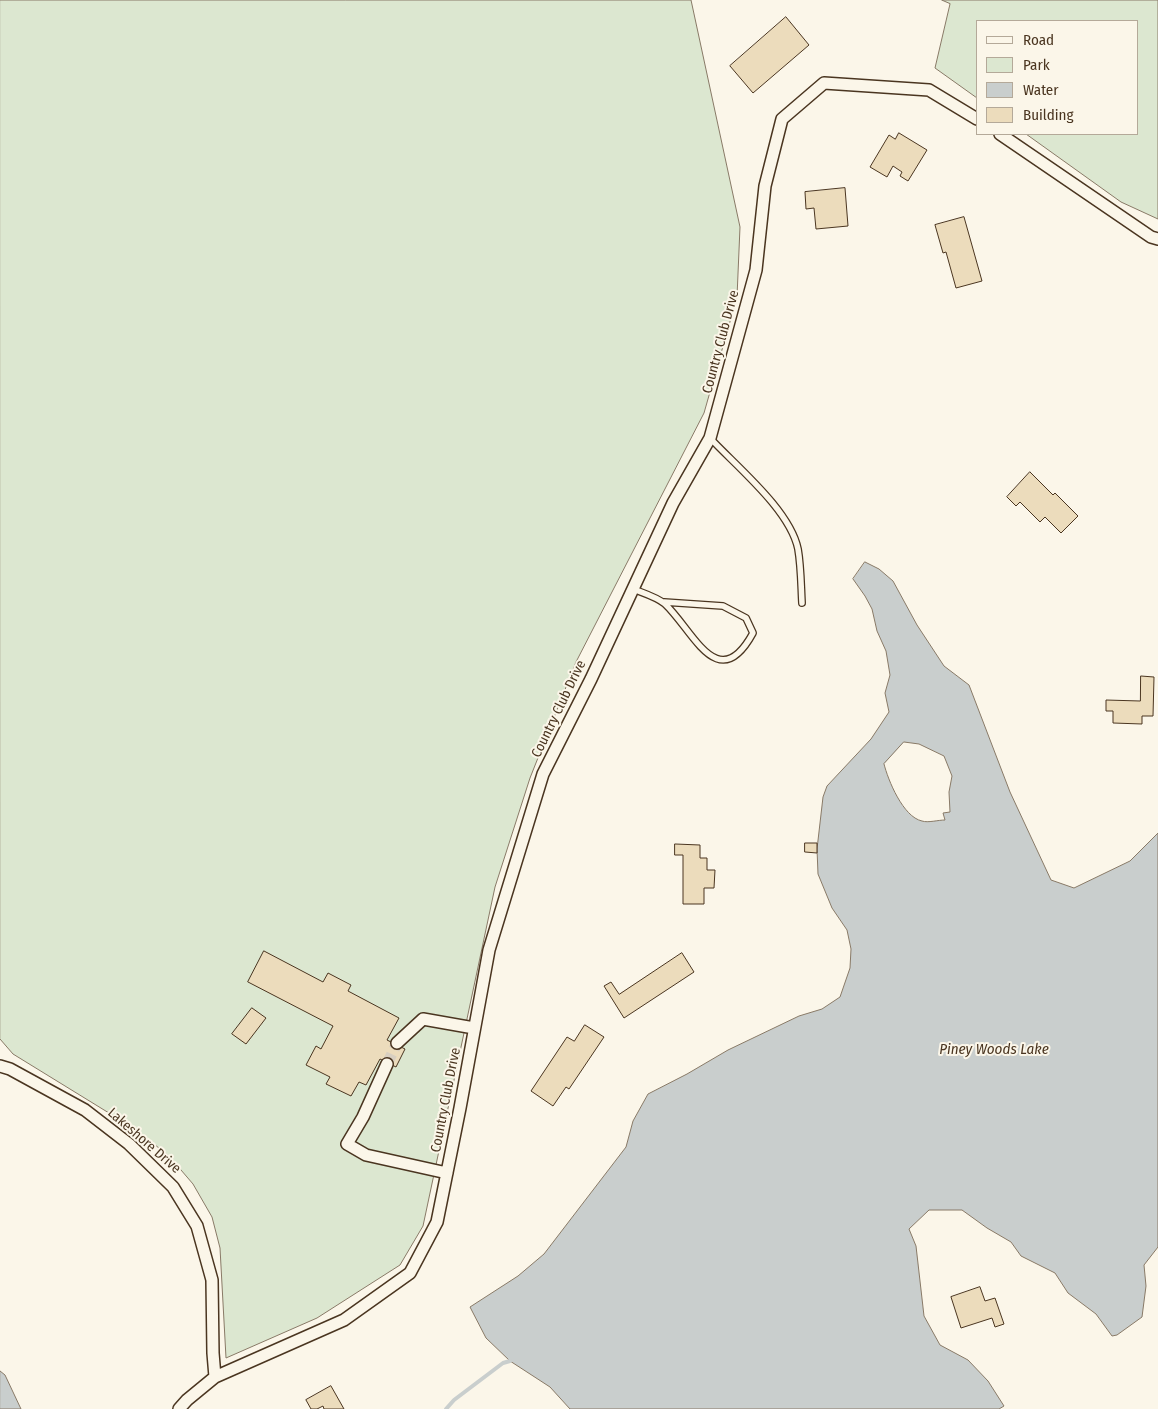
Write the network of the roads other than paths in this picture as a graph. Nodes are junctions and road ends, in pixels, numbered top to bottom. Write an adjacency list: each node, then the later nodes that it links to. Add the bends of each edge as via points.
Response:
1 (976, 118): 4 (street, Country Club Drive, via 929,90 824,82 782,119 765,186 756,270)
2 (1001, 135): 3 (street)
3 (1158, 239)
4 (710, 438): 5 (street, Country Club Drive, via 673,503); 7 (lane, via 790,526 798,548)
5 (633, 589): 6 (lane); 8 (street, Country Club Drive, via 543,774 489,950)
6 (664, 602): 6 (lane, via 707,652 718,660 729,660 745,648 753,634 746,618 723,606)
7 (802, 603)
8 (474, 1028): 9 (street, via 423,1019); 12 (street, Country Club Drive)
9 (397, 1043)
10 (387, 1064): 12 (street, via 364,1117 346,1144 366,1155)
11 (0, 1066): 13 (street, Lakeshore Drive, via 85,1110 129,1144 173,1187 197,1226 212,1280)
12 (447, 1173): 13 (street, Country Club Drive, via 437,1222 410,1273 344,1320)
13 (215, 1377): 14 (street, Country Club Drive)
14 (179, 1409)

